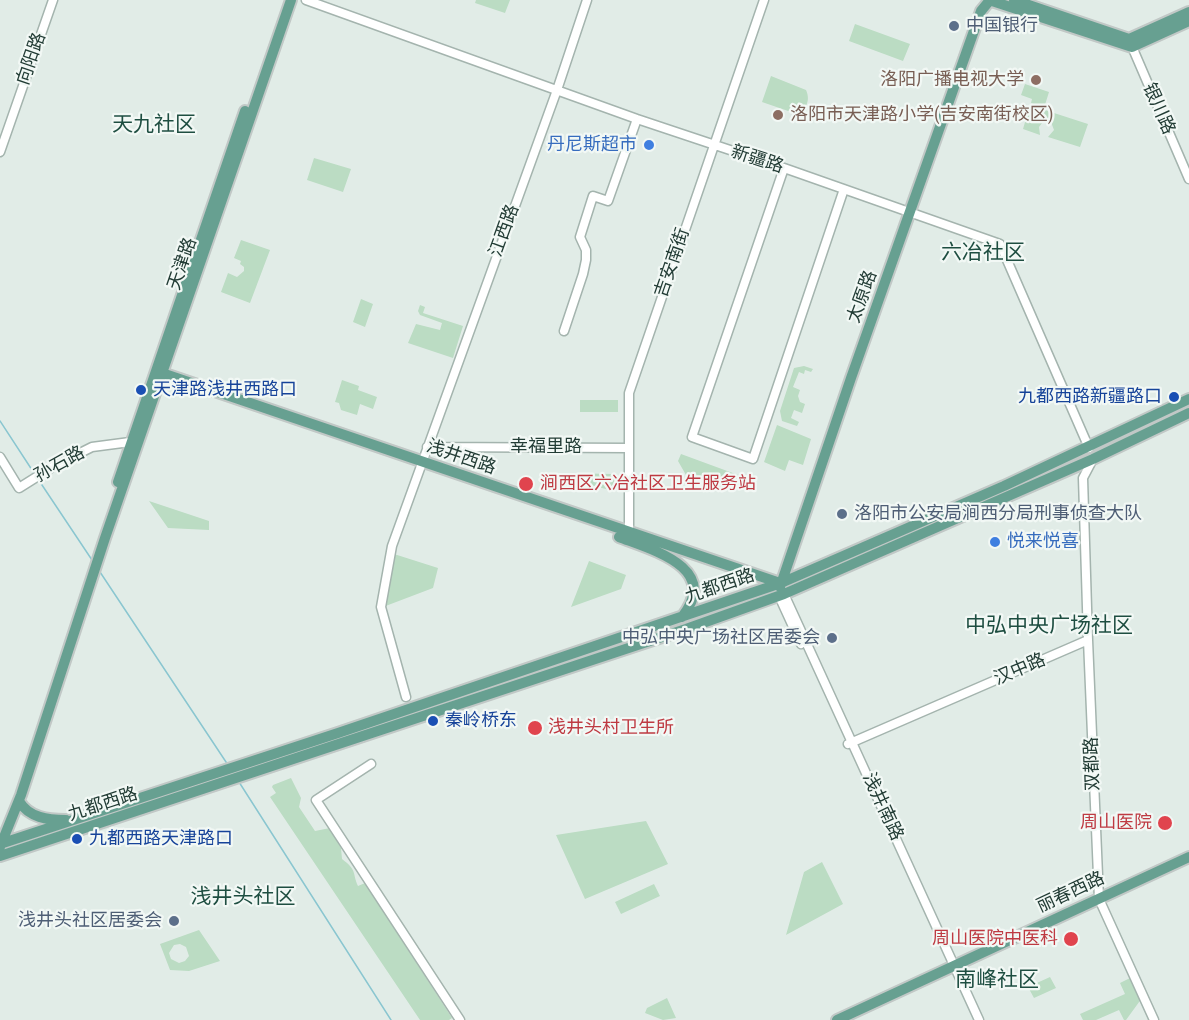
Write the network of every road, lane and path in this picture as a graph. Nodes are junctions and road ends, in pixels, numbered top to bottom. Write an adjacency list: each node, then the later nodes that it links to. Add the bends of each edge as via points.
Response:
1 (52, 0): 16 (street, 向阳路)
2 (283, 0): 22 (main road, 天津路)
3 (291, 0): 22 (main road, 天津路)
4 (306, 0): 13 (street, 新疆路)
5 (587, 0): 13 (street, 江西路)
6 (764, 0): 15 (street, 吉安南街)
7 (990, 0): 9 (main road, 太原路); 12 (main road)
8 (1014, 0): 12 (main road)
9 (980, 5): 20 (main road, 太原路)
10 (1189, 12): 12 (main road)
11 (1189, 21): 12 (main road)
12 (1130, 43): 18 (street, 银川路)
13 (557, 90): 14 (street, 新疆路); 26 (street, 江西路)
14 (637, 119): 15 (street, 新疆路); 21 (street, via 608,201 593,196 580,237 586,250 583,274)
15 (713, 145): 17 (street, 新疆路); 27 (street, 吉安南街, via 629,393)
16 (0, 152)
17 (784, 168): 19 (street, 新疆路); 19 (street, via 692,437 753,459)
18 (1189, 179)
19 (843, 189): 20 (street, 新疆路)
20 (910, 212): 28 (street, 新疆路, via 1000,244); 33 (main road, 太原路)
21 (564, 331)
22 (158, 375): 25 (main road, 天津路); 31 (main road, 浅井西路)
23 (1189, 399): 28 (main road, 九都西路)
24 (1189, 413): 30 (main road, 九都西路)
25 (134, 443): 29 (street, 孙石路, via 92,447 19,488); 34 (main road, 天津路)
26 (427, 447): 27 (street, 幸福里路); 31 (street, 江西路)
27 (629, 448): 32 (street, 吉安南街)
28 (1089, 448): 33 (main road, 九都西路)
29 (0, 457)
30 (1093, 459): 33 (main road, 九都西路); 36 (street, via 1083,478)
31 (420, 465): 32 (main road, 浅井西路); 35 (main road, 浅井西路, via 669,557 692,578 694,591); 37 (street, 江西路, via 392,546 381,607)
32 (629, 533): 33 (main road, 浅井西路)
33 (781, 591): 35 (main road, 九都西路); 38 (street, 浅井南路); 40 (main road, 九都西路, via 664,637)
34 (84, 593): 42 (main road); 44 (main road)
35 (682, 617): 40 (main road, 九都西路)
36 (1088, 640): 38 (street, 汉中路); 49 (street, 双都路)
37 (406, 697)
38 (850, 743): 50 (street, 浅井南路)
39 (371, 764): 51 (street, via 316,800)
40 (248, 769): 41 (main road)
41 (212, 781): 43 (main road, 九都西路); 46 (main road, 九都西路)
42 (19, 801): 43 (main road, via 36,817); 45 (main road)
43 (80, 819): 45 (main road, 九都西路)
44 (0, 831)
45 (1, 845)
46 (0, 856)
47 (1189, 857): 49 (main road, 丽春西路)
48 (1189, 864): 49 (main road, 丽春西路)
49 (1100, 901): 50 (main road, 丽春西路); 56 (street, 双都路)
50 (953, 969): 52 (main road, 丽春西路); 53 (main road, 丽春西路); 54 (street, 浅井南路); 55 (street, 浅井南路)
51 (460, 1020)
52 (837, 1020)
53 (848, 1020)
54 (974, 1020)
55 (979, 1020)
56 (1154, 1020)

